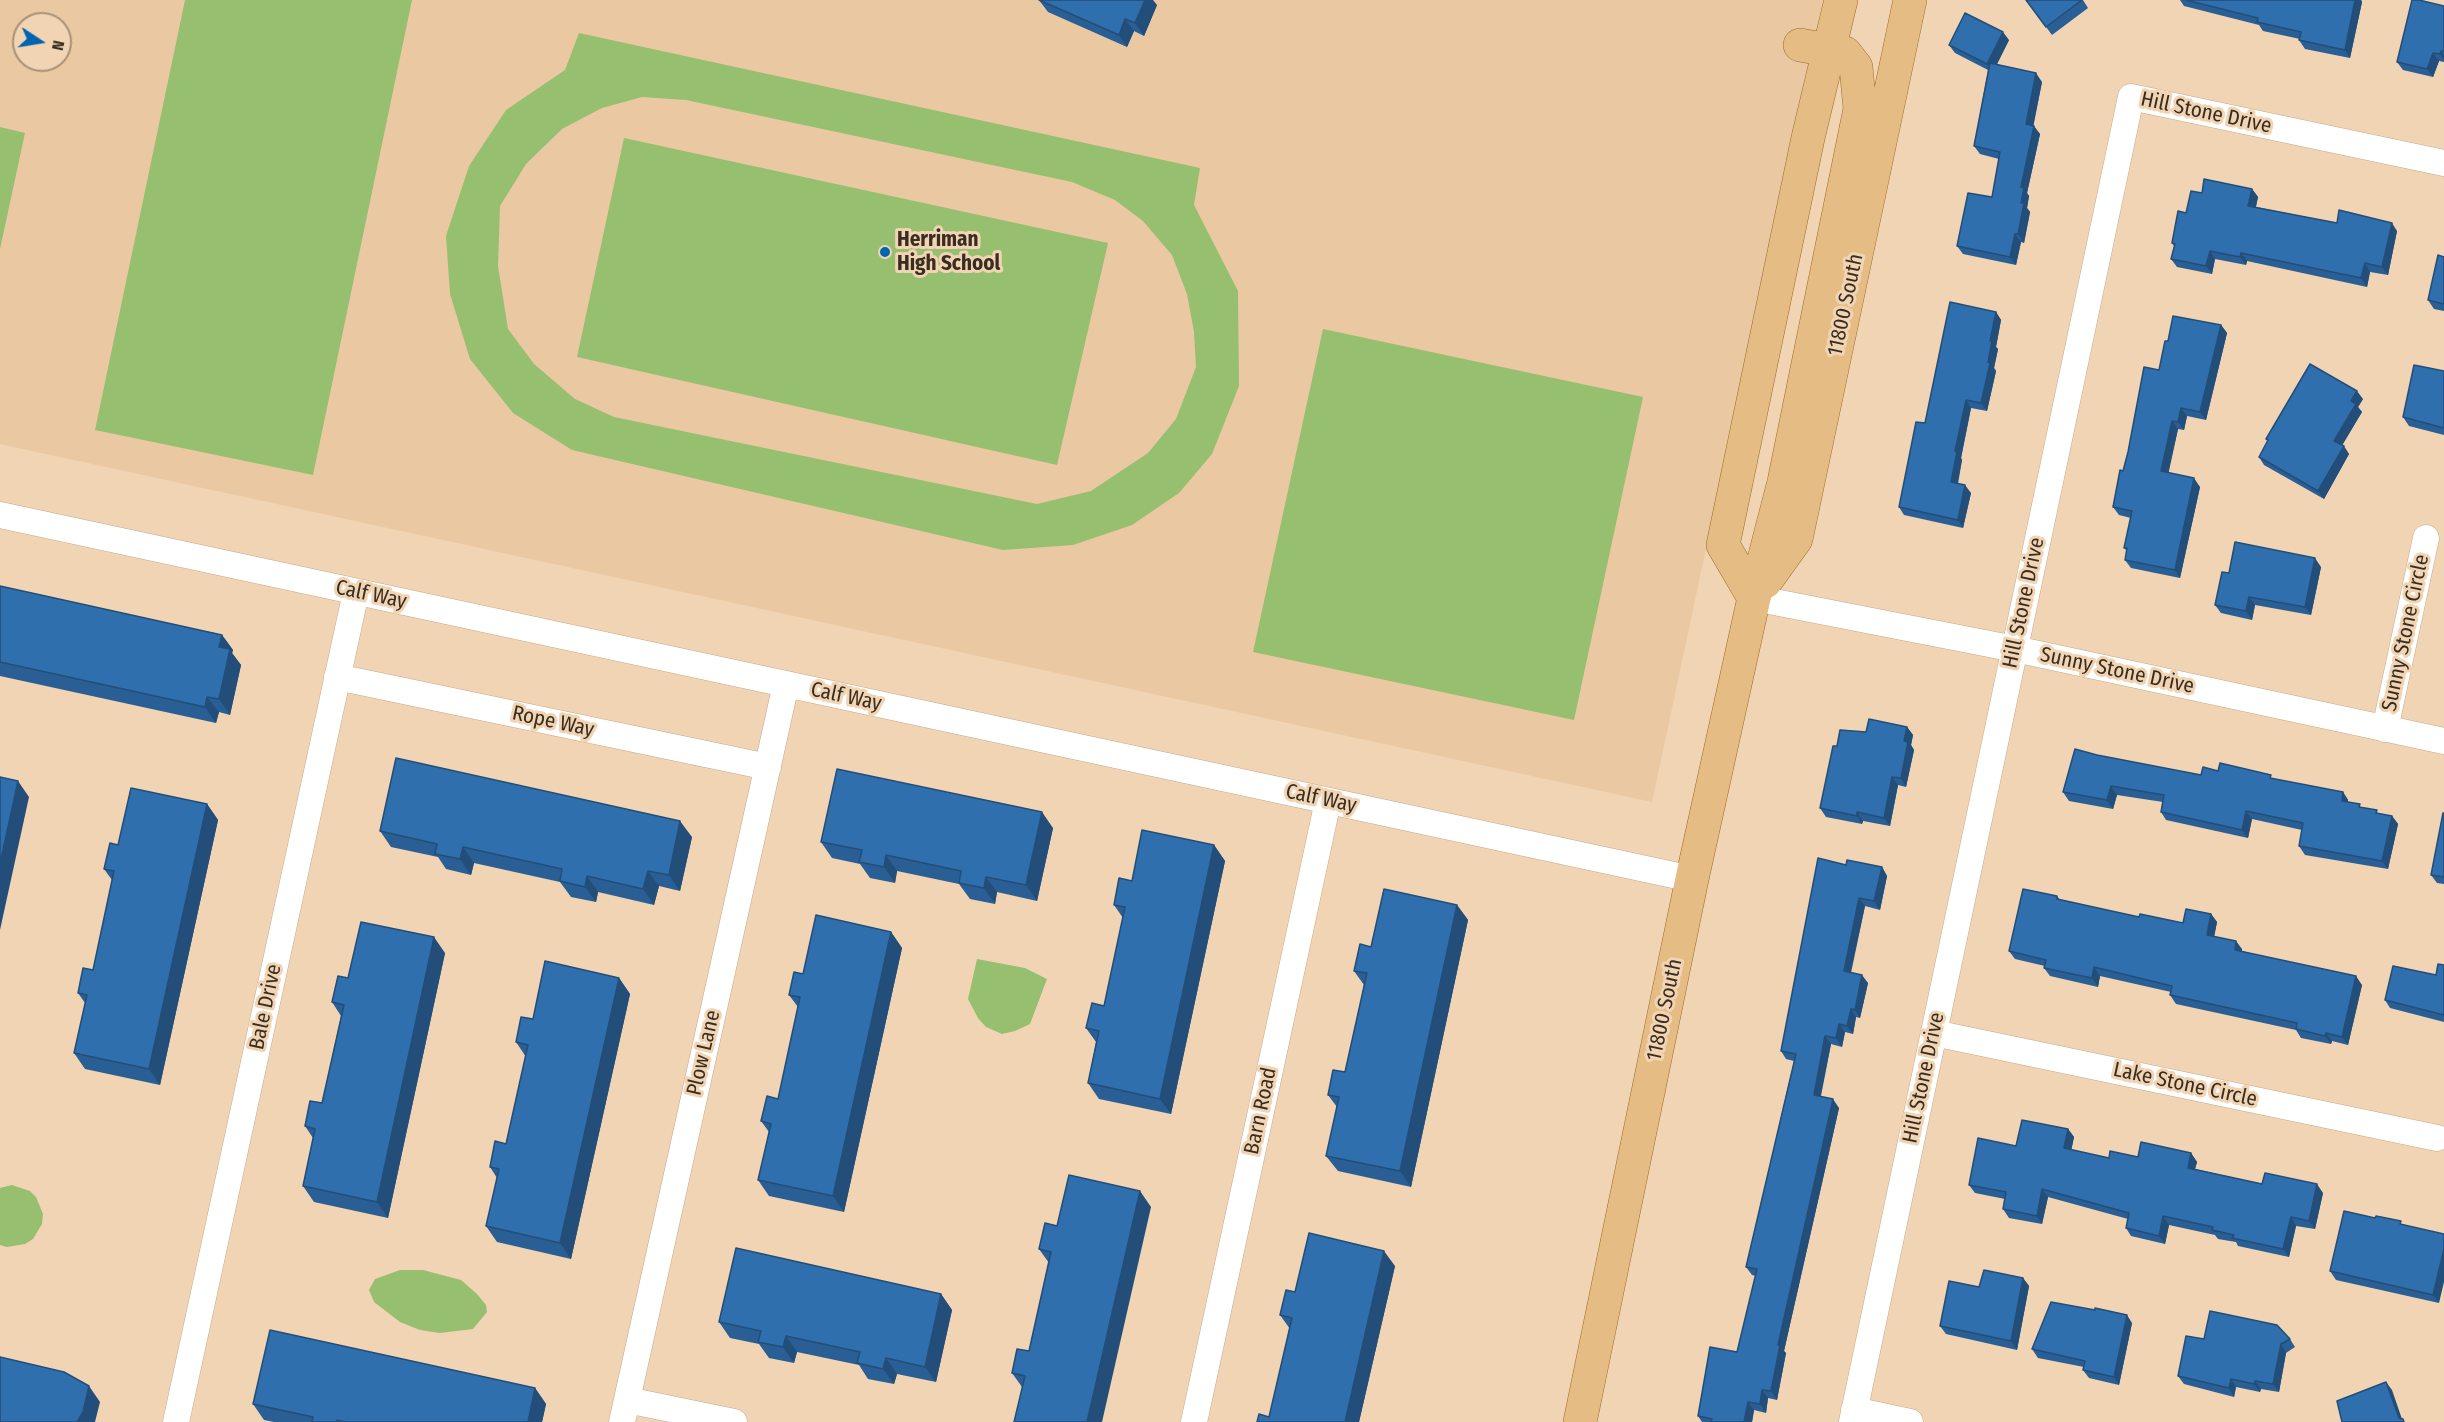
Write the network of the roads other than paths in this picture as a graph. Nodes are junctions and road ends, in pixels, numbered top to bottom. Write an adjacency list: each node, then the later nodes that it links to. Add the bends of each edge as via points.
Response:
1 (1841, 0): 3 (main road)
2 (1910, 0): 10 (main road, 11800 South, via 1796,539)
3 (1814, 48): 5 (main road); 10 (main road, via 1845,53 1856,67 1860,109 1784,482)
4 (1789, 101): 5 (main road, via 1803,117)
5 (1808, 138): 10 (main road, via 1723,545)
6 (2444, 163): 11 (street, Hill Stone Drive, via 2131,97)
7 (0, 515): 9 (street, Calf Way)
8 (2426, 538): 14 (street, Sunny Stone Circle)
9 (356, 592): 12 (street, Bale Drive); 13 (street, Calf Way)
10 (1754, 598): 11 (street, Sunny Stone Drive); 18 (main road, 11800 South)
11 (2015, 649): 14 (street, Sunny Stone Drive); 19 (street, Hill Stone Drive)
12 (337, 677): 16 (street, Rope Way); 23 (street, Bale Drive)
13 (786, 684): 16 (street, Plow Lane); 17 (street, Calf Way)
14 (2385, 729): 15 (street, Sunny Stone Drive)
15 (2444, 741)
16 (768, 767): 21 (street, Plow Lane)
17 (1328, 801): 18 (street, Calf Way); 25 (street, Barn Road)
18 (1692, 879): 26 (main road, 11800 South)
19 (1934, 1033): 20 (street, Lake Stone Circle); 22 (street, Hill Stone Drive)
20 (2437, 1138)
21 (625, 1411): 24 (street)
22 (1853, 1416): 27 (street)
23 (176, 1422)
24 (734, 1422)
25 (1194, 1422)
26 (1580, 1422)
27 (1910, 1422)

